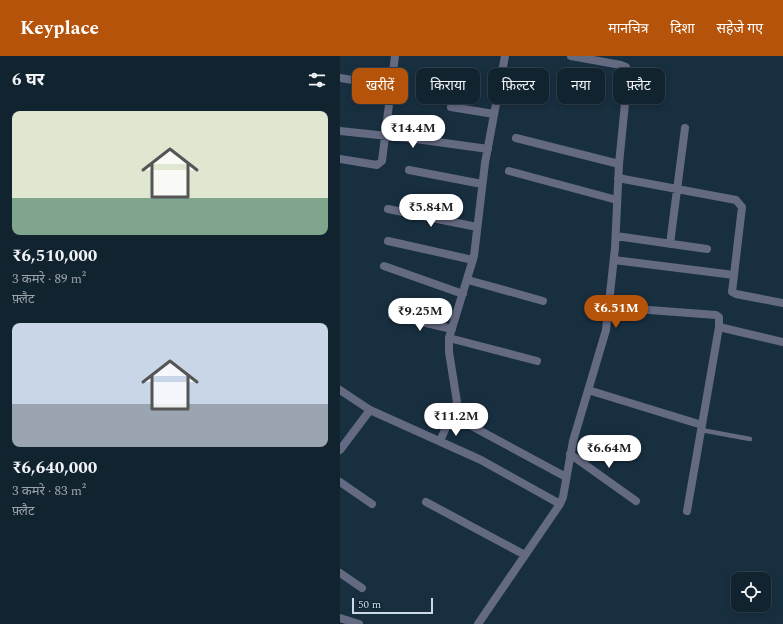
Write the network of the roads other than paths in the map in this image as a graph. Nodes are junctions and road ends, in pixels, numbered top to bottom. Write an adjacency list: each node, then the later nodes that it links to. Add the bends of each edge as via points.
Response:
1 (395, 56): 4 (street)
2 (505, 56): 9 (street)
3 (571, 56): 16 (street, via 626,67 628,73)
4 (393, 68)
5 (340, 78): 6 (street)
6 (352, 80)
7 (389, 104): 12 (street)
8 (451, 107): 9 (street)
9 (494, 114): 14 (street)
10 (685, 128): 21 (street)
11 (340, 131): 12 (street)
12 (385, 137): 14 (street); 15 (street, via 380,164)
13 (516, 138): 16 (street)
14 (488, 149): 20 (street)
15 (340, 159)
16 (619, 164): 19 (street)
17 (410, 170): 20 (street)
18 (509, 171): 22 (street)
19 (618, 178): 21 (street); 22 (street)
20 (482, 184): 24 (street)
21 (677, 189): 27 (street); 32 (street, via 736,200 742,207)
22 (617, 200): 25 (street)
23 (388, 209): 24 (street)
24 (478, 227): 29 (street)
25 (616, 236): 27 (street); 30 (street)
26 (388, 241): 29 (street)
27 (670, 244): 28 (street)
28 (707, 250)
29 (473, 260): 33 (street)
30 (614, 260): 32 (street); 37 (street)
31 (384, 266): 34 (street)
32 (734, 275): 36 (street, via 732,288 736,294)
33 (468, 280): 34 (street); 35 (street)
34 (463, 294): 40 (street)
35 (543, 301)
36 (783, 303)
37 (609, 306): 39 (street, via 716,316 720,321); 45 (street, via 606,330)
38 (392, 316): 40 (street)
39 (719, 327): 42 (street); 48 (street)
40 (452, 329): 41 (street)
41 (449, 338): 43 (street); 47 (street, via 448,352 457,398)
42 (783, 342)
43 (537, 361)
44 (340, 390): 46 (street)
45 (588, 390): 48 (street); 52 (street)
46 (370, 410): 50 (street); 51 (street)
47 (451, 415): 50 (street); 53 (street)
48 (701, 427): 49 (lane); 59 (street)
49 (750, 439)
50 (440, 441): 58 (street, via 481,460)
51 (340, 450)
52 (570, 454): 53 (street); 55 (street)
53 (566, 476): 58 (street)
54 (340, 482): 57 (street)
55 (636, 501)
56 (426, 502): 60 (street)
57 (372, 504)
58 (560, 504): 60 (street)
59 (687, 511)
60 (524, 555): 65 (street)
61 (340, 573): 62 (street)
62 (362, 588)
63 (340, 618): 64 (street)
64 (359, 624)
65 (478, 624)

